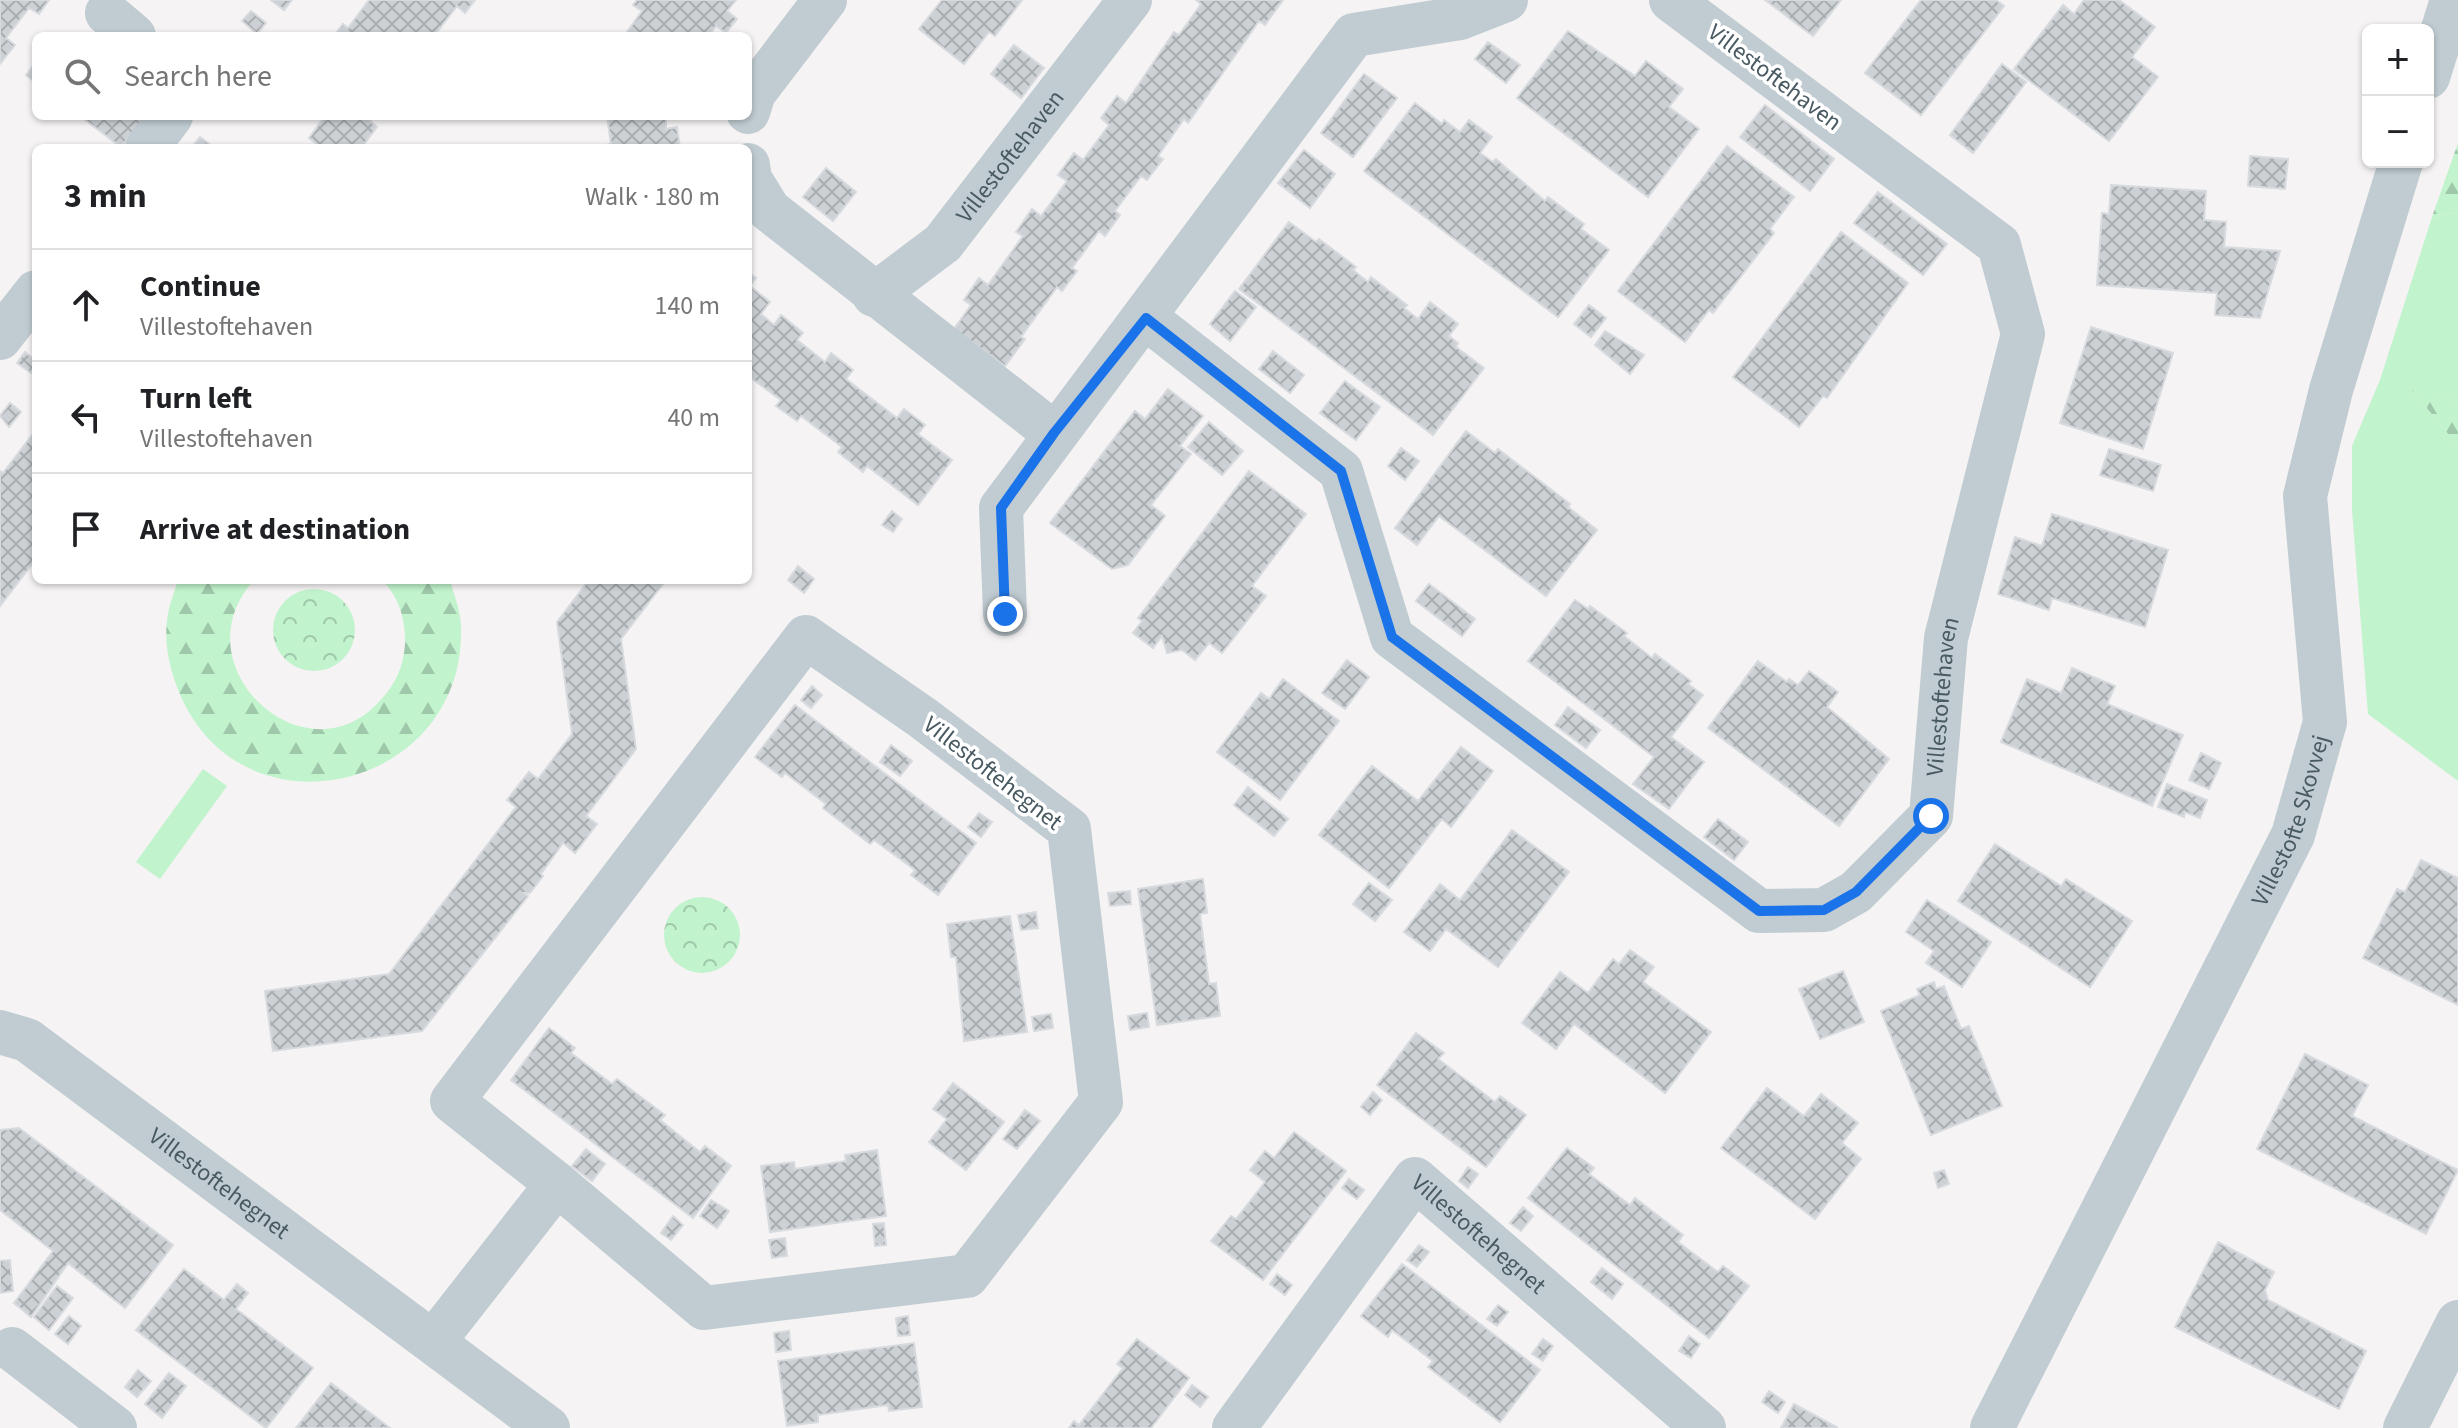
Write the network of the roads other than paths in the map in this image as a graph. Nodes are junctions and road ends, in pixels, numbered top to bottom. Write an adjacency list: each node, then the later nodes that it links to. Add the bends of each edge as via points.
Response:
1 (825, 0): 7 (street)
2 (1130, 0): 14 (street, Villestoftehaven, via 943,243)
3 (1506, 0): 16 (street, via 1460,18 1354,35)
4 (1671, 0): 16 (street, Villestoftehaven, via 1999,245 2023,334 1946,638 1931,816 1856,892 1824,910 1759,911 1392,637 1341,471)
5 (2452, 0): 6 (street)
6 (2434, 58)
7 (752, 99)
8 (168, 120): 10 (street)
9 (745, 120): 11 (street)
10 (150, 144)
11 (745, 144)
12 (2399, 168): 29 (street, Villestofte Skovvej, via 2331,390 2305,496 2325,722 2293,835)
13 (752, 182): 14 (street, via 769,210)
14 (874, 295): 18 (street)
15 (32, 297): 17 (street)
16 (1146, 318): 18 (street)
17 (0, 338)
18 (1054, 433): 19 (street, via 1001,508)
19 (1005, 614)
20 (0, 1032): 23 (street, Villestoftehegnet, via 27,1040)
21 (557, 1184): 21 (street, Villestoftehegnet, via 704,1308 967,1276 1101,1102 1069,829 806,637 452,1101); 23 (street)
22 (2458, 1322): 30 (street)
23 (434, 1341): 26 (street, Villestoftehegnet)
24 (12, 1349): 25 (street)
25 (115, 1428)
26 (548, 1428)
27 (1234, 1428): 28 (street, Villestoftehegnet, via 1415,1179)
28 (1704, 1428)
29 (1992, 1428)
30 (2405, 1428)

